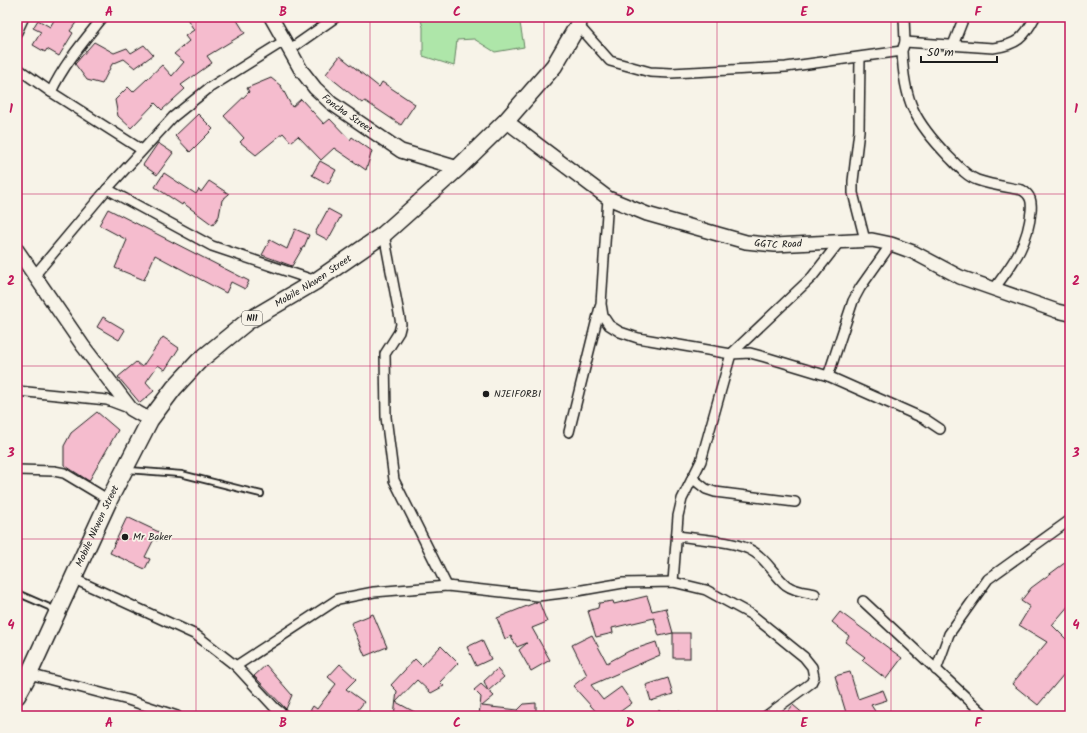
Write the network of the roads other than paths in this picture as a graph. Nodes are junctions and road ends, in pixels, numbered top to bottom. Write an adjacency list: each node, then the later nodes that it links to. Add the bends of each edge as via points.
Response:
1 (24, 17): 9 (street)
2 (103, 17): 15 (street, via 73,54)
3 (271, 17): 10 (street, Foncha Street)
4 (336, 17): 10 (street)
5 (904, 17): 12 (street)
6 (964, 17): 11 (street)
7 (1035, 17): 11 (street, via 1021,39 1006,46 993,48)
8 (578, 21): 13 (street, via 610,61 650,72 786,67); 16 (highway, Mobile Nkwen Street / N11, via 554,66)
9 (17, 32)
10 (286, 45): 17 (street, via 209,88 191,101 172,117); 18 (street, Foncha Street, via 315,88 357,122 401,151)
11 (954, 45): 12 (street)
12 (903, 47): 13 (street); 28 (street, via 903,75 908,99 919,123 929,136 963,171 976,180 1022,190 1030,198 1030,228 1017,258)
13 (860, 58): 22 (street, via 859,131 853,193)
14 (17, 68): 15 (street)
15 (51, 92): 17 (street)
16 (506, 121): 18 (highway, Mobile Nkwen Street / N11); 20 (street, GGTC Road)
17 (142, 150): 19 (street)
18 (458, 168): 21 (highway, Mobile Nkwen Street / N11)
19 (107, 189): 26 (street); 27 (street, via 212,246)
20 (608, 198): 23 (street, GGTC Road, via 647,214 746,242 775,245); 29 (street)
21 (384, 234): 27 (highway, Mobile Nkwen Street / N11); 48 (street, via 401,324 385,354 386,417 394,480)
22 (865, 240): 23 (street, GGTC Road); 24 (street, GGTC Road)
23 (840, 241): 31 (street, via 812,277)
24 (891, 244): 28 (street, GGTC Road, via 913,252 960,277); 32 (street, via 853,301)
25 (17, 250): 26 (street)
26 (34, 276): 34 (street)
27 (316, 281): 35 (highway, Mobile Nkwen Street / N11, via 248,321 199,361)
28 (994, 289): 30 (street, GGTC Road)
29 (600, 304): 31 (street, via 609,325 620,332 638,338); 37 (street)
30 (1070, 314)
31 (731, 354): 32 (street, via 750,353); 40 (street, via 702,461)
32 (828, 376): 36 (street, via 925,419)
33 (17, 391): 34 (street, via 107,400)
34 (131, 409): 35 (street)
35 (150, 420): 39 (highway, Mobile Nkwen Street / N11)
36 (940, 429)
37 (569, 432)
38 (17, 470): 42 (street, via 54,470 64,473)
39 (124, 470): 41 (lane, via 181,474); 42 (highway, Mobile Nkwen Street / N11)
40 (692, 478): 43 (street, via 715,492); 45 (street, via 682,499)
41 (262, 494)
42 (109, 500): 46 (highway, Mobile Nkwen Street / N11)
43 (795, 502)
44 (1070, 520): 54 (street, via 988,579 949,634)
45 (677, 536): 47 (street); 50 (street, via 747,548 754,551 786,584 796,590)
46 (72, 578): 52 (highway, Mobile Nkwen Street / N11); 53 (street, via 196,636)
47 (673, 582): 48 (street, via 623,583 538,596); 61 (street, via 706,590 752,615 804,657 812,668 814,677 811,683)
48 (447, 586): 53 (street, via 374,592 338,599)
49 (17, 593): 52 (lane)
50 (815, 594)
51 (863, 601): 54 (street)
52 (58, 611): 55 (highway, Mobile Nkwen Street / N11)
53 (236, 666): 58 (street)
54 (936, 670): 62 (street)
55 (29, 674): 56 (highway, Mobile Nkwen Street / N11); 57 (street, via 128,700)
56 (17, 695)
57 (177, 716)
58 (285, 716)
59 (660, 716): 60 (street)
60 (677, 716)
61 (766, 716)
62 (986, 716)

